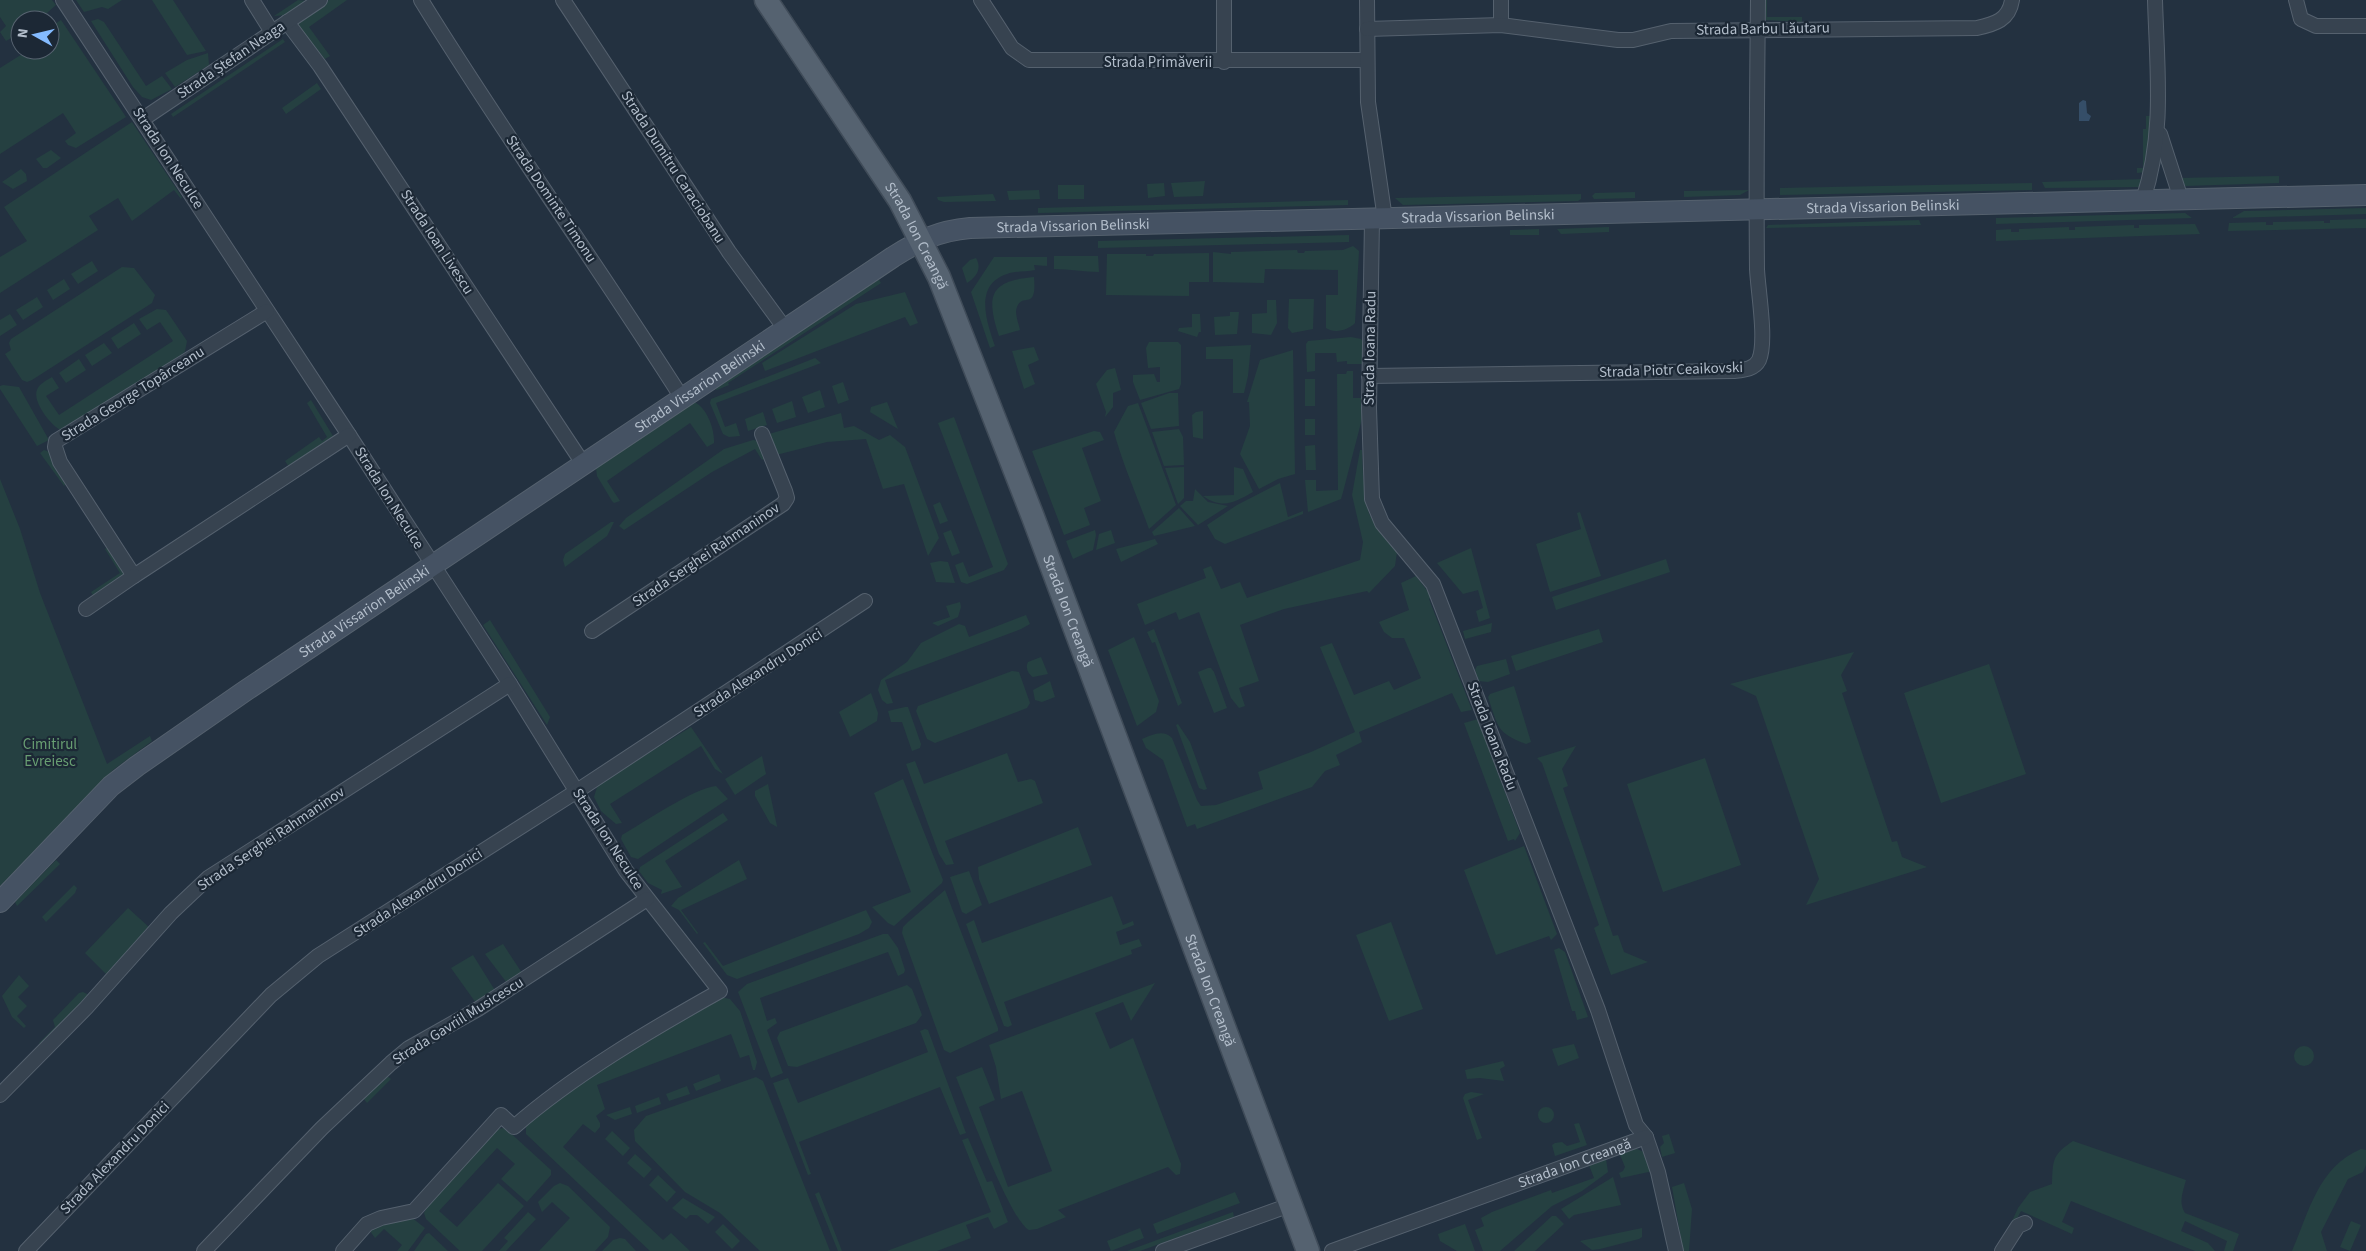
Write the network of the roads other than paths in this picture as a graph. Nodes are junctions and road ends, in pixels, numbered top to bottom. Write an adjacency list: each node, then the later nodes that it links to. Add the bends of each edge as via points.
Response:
1 (63, 0): 23 (street, Strada Ion Neculce)
2 (252, 0): 20 (street)
3 (320, 0): 15 (street, Strada Ștefan Neaga)
4 (421, 0): 34 (street, Strada Dominte Timonu)
5 (563, 0): 32 (street, Strada Dumitru Caraciobanu, via 729,252)
6 (766, 0): 30 (main road, Strada Ion Creangă, via 900,201)
7 (981, 0): 22 (street, Strada Primăverii, via 1012,48 1029,60)
8 (1224, 0): 22 (street)
9 (1367, 0): 18 (street, Strada Ioana Radu)
10 (1501, 0): 16 (street)
11 (1758, 0): 19 (street, Strada Piotr Ceaikovski)
12 (2012, 0): 19 (street, Strada Barbu Lăutaru, via 2007,16 1998,23 1977,28)
13 (2155, 0): 24 (street)
14 (2296, 0): 17 (street, via 2301,19 2307,23 2326,27)
15 (286, 22): 20 (street, Strada Ștefan Neaga); 37 (street, Strada Ioan Livescu, via 320,66)
16 (1501, 25): 18 (street, Strada Barbu Lăutaru); 19 (street, Strada Barbu Lăutaru, via 1625,40 1671,31)
17 (2366, 26)
18 (1367, 28): 21 (street, Strada Ioana Radu)
19 (1758, 28): 28 (street, Strada Piotr Ceaikovski)
20 (272, 32): 23 (street, Strada Ștefan Neaga)
21 (1366, 60): 22 (street, Strada Primăverii); 29 (street, Strada Ioana Radu)
22 (1224, 62)
23 (143, 119): 31 (street, Strada Ion Neculce)
24 (2159, 129): 26 (street, via 2151,176); 27 (street)
25 (2366, 195): 27 (main road, Strada Vissarion Belinski)
26 (2143, 200): 27 (main road, Strada Vissarion Belinski); 28 (main road, Strada Vissarion Belinski)
27 (2181, 200)
28 (1757, 210): 29 (main road, Strada Vissarion Belinski); 33 (street, Strada Piotr Ceaikovski, via 1762,349 1756,365 1749,368 1732,371)
29 (1379, 219): 30 (main road, Strada Vissarion Belinski, via 970,228 942,232); 33 (street, Strada Ioana Radu)
30 (920, 240): 32 (main road, Strada Vissarion Belinski); 49 (main road, Strada Ion Creangă, via 939,277 1026,499)
31 (267, 311): 36 (street, Strada Ion Neculce); 39 (street, Strada George Topârceanu, via 56,440 54,447 60,462)
32 (786, 330): 34 (main road, Strada Vissarion Belinski)
33 (1369, 376): 48 (street, Strada Ioana Radu, via 1370,485 1375,510 1382,523 1433,584 1598,1010 1636,1124)
34 (682, 398): 37 (main road, Strada Vissarion Belinski)
35 (762, 434): 42 (street, Strada Serghei Rahmaninov, via 785,491 787,498 783,504)
36 (350, 435): 38 (street, Strada Ion Neculce); 39 (street)
37 (584, 464): 38 (main road, Strada Vissarion Belinski)
38 (433, 566): 43 (street, Strada Ion Neculce); 46 (main road, Strada Vissarion Belinski, via 122,777)
39 (134, 576): 41 (street)
40 (865, 602): 44 (street, Strada Alexandru Donici)
41 (86, 609)
42 (592, 631)
43 (510, 684): 44 (street, Strada Ion Neculce); 47 (street, Strada Serghei Rahmaninov, via 208,878)
44 (577, 791): 45 (street, Strada Ion Neculce); 51 (street, Strada Alexandru Donici, via 318,956 288,980)
45 (646, 899): 52 (street, Strada Gavriil Musicescu, via 391,1062 322,1128); 53 (street, Strada Ion Neculce, via 655,906 720,992 617,1054 552,1097 514,1127 501,1115 414,1211 367,1224)
46 (0, 902)
47 (0, 1095)
48 (1646, 1137): 56 (street, Strada Ion Creangă); 57 (street, Strada Ioana Radu, via 1658,1172)
49 (1290, 1205): 54 (street); 55 (main road, Strada Ion Creangă)
50 (2025, 1223): 58 (street, via 2018,1226)
51 (26, 1251)
52 (204, 1251)
53 (343, 1251)
54 (1163, 1251)
55 (1308, 1251)
56 (1332, 1251)
57 (1676, 1251)
58 (2002, 1251)

